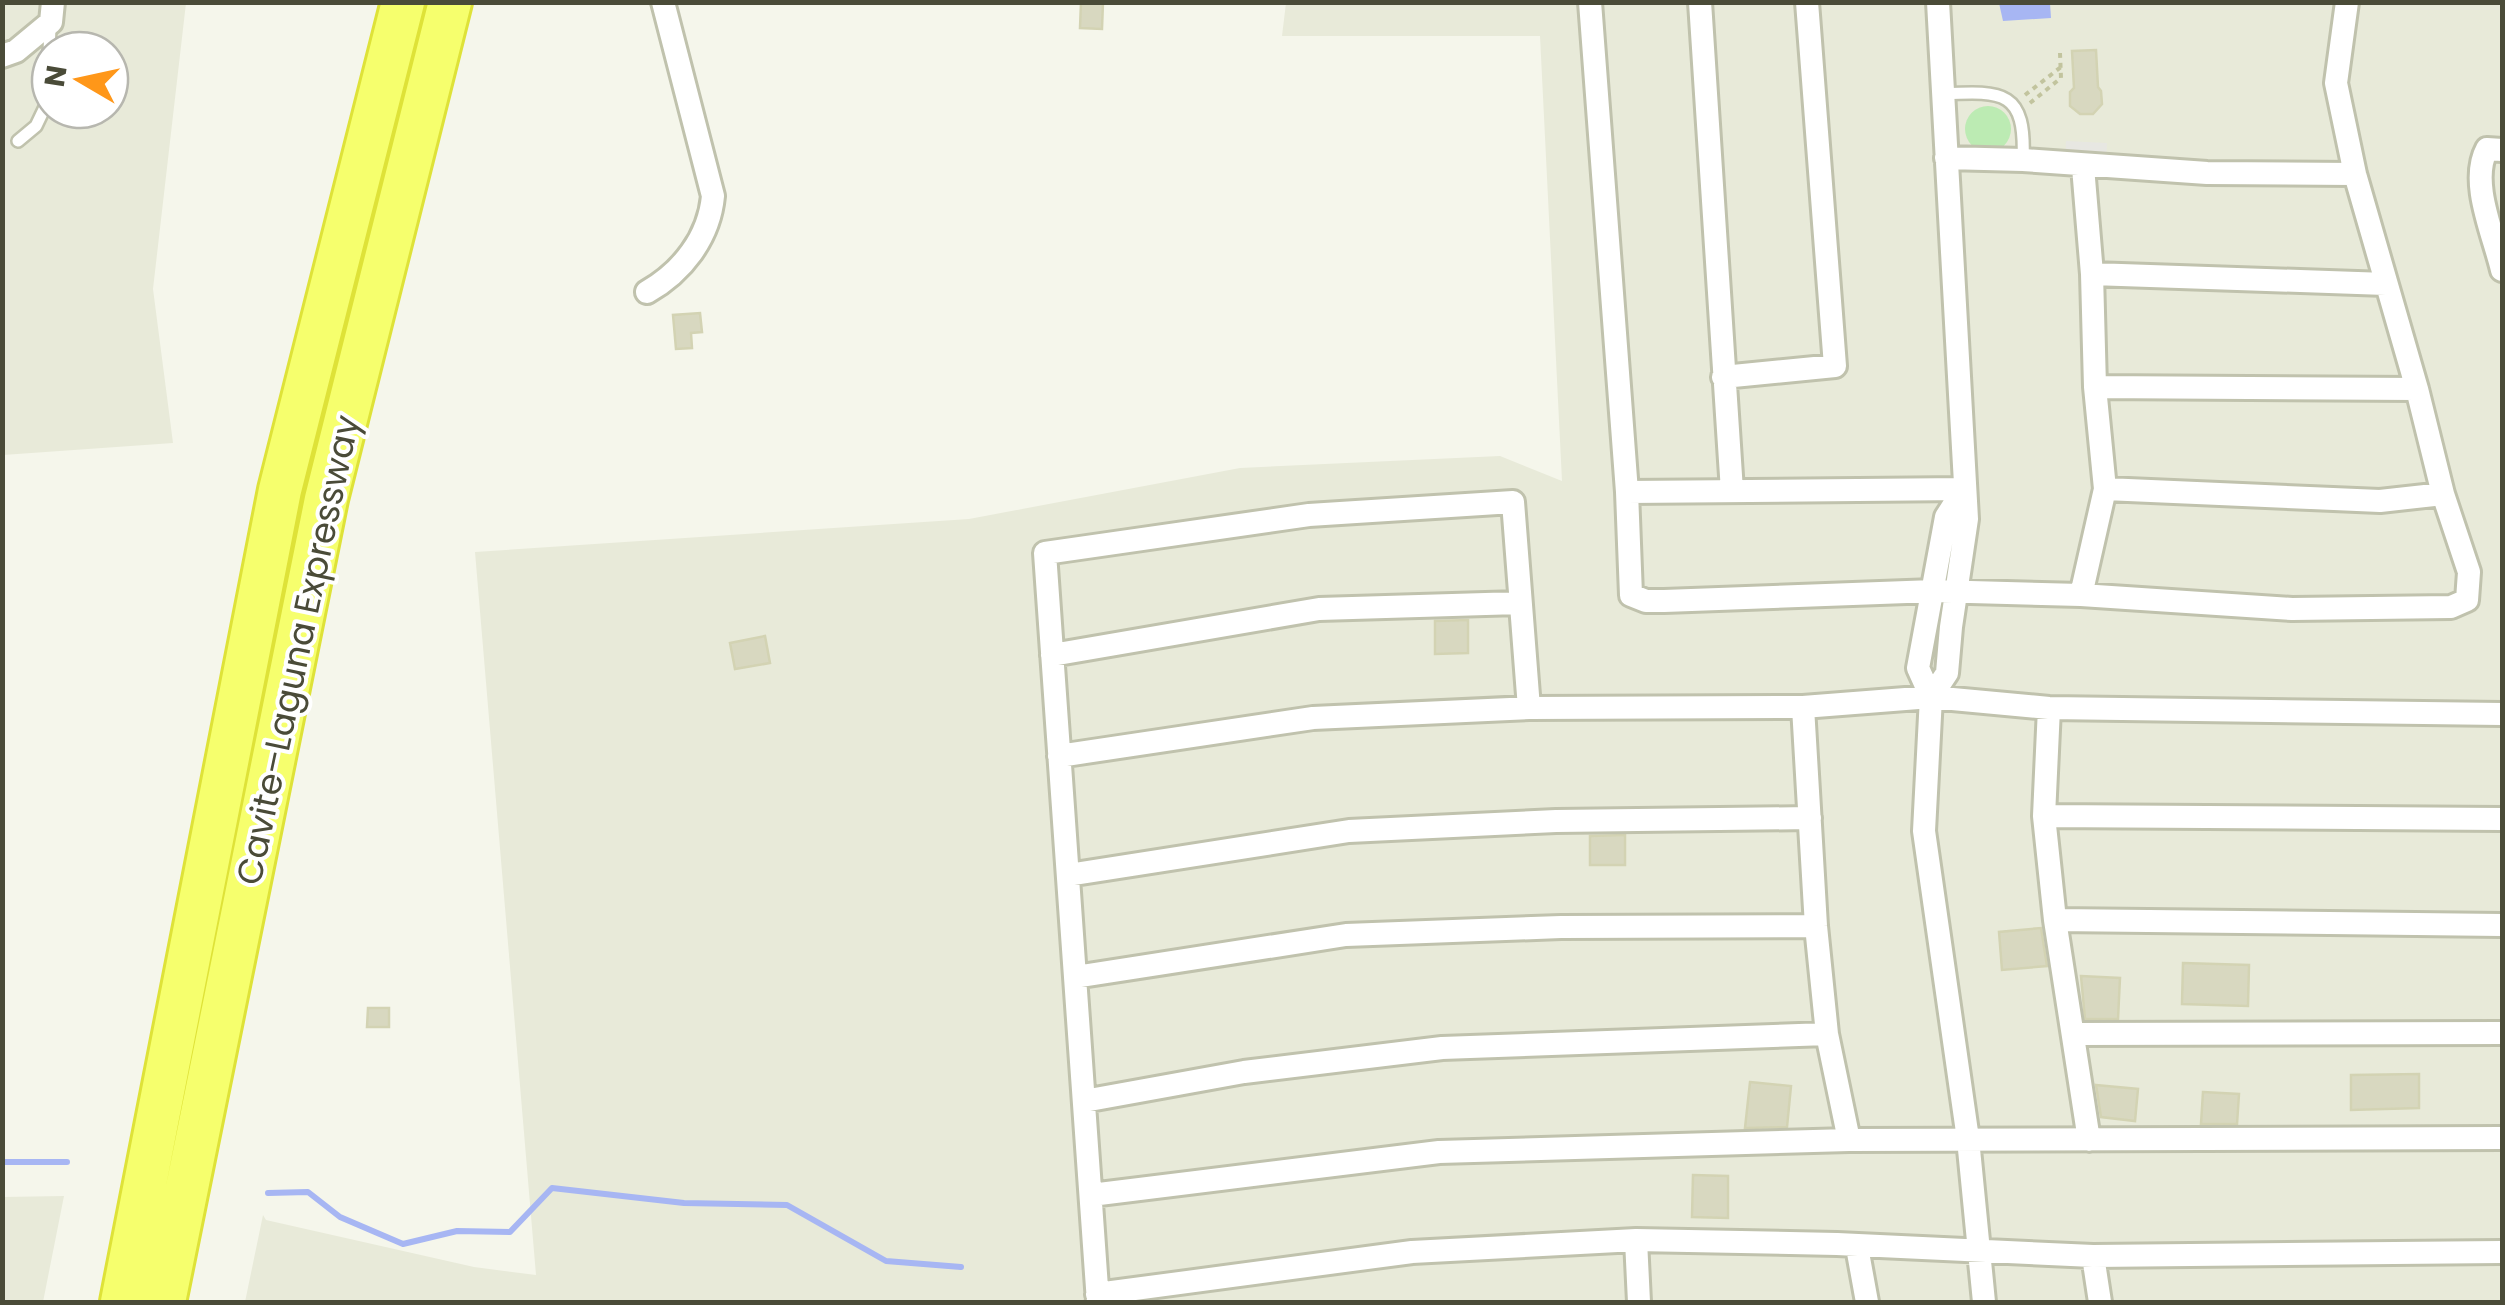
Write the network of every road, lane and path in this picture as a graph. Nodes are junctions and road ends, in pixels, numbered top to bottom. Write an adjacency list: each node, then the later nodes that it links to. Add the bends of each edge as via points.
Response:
1 (402, 2): 65 (highway, Cavite–Laguna Expressway, via 280,490)
2 (450, 2): 66 (highway, Cavite–Laguna Expressway, via 326,499)
3 (663, 2): 23 (street, via 712,196 711,220 670,278)
4 (1590, 2): 30 (street)
5 (1700, 2): 24 (street)
6 (1807, 2): 24 (street, via 1835,366)
7 (1938, 2): 12 (street)
8 (2347, 2): 19 (street, via 2336,83)
9 (52, 12): 11 (street, via 16,51); 14 (lane, via 47,103 36,126)
10 (2060, 53): 13 (path, via 2061,78)
11 (2, 56)
12 (1943, 94): 13 (lane, via 1991,93); 16 (street)
13 (2016, 109): 17 (lane)
14 (18, 141)
15 (2502, 150): 20 (street, via 2487,149 2480,161)
16 (1946, 158): 17 (street); 27 (street)
17 (2023, 160): 18 (street)
18 (2084, 167): 19 (street); 21 (street)
19 (2355, 174): 22 (street)
20 (2502, 270)
21 (2092, 274): 22 (street); 25 (street)
22 (2386, 284): 26 (street)
23 (647, 292)
24 (1723, 376): 29 (street)
25 (2095, 387): 26 (street); 28 (street)
26 (2417, 389): 31 (street)
27 (1964, 489): 29 (street); 32 (street, via 1967,519)
28 (2104, 489): 31 (street, via 2380,501); 33 (street)
29 (1732, 491): 30 (street)
30 (1626, 492): 32 (street, via 1631,595 1646,601)
31 (2443, 494): 33 (street, via 2469,572 2467,600 2452,607 2292,610)
32 (1944, 592): 33 (street); 36 (street, via 1948,673)
33 (2082, 595)
34 (1519, 603): 35 (street, via 1319,609); 35 (street, via 1513,502 1309,515 1045,553); 38 (street)
35 (1052, 655): 41 (street)
36 (1931, 698): 37 (street); 39 (street); 55 (street, via 1924,831)
37 (1804, 706): 38 (street); 43 (street)
38 (1529, 708): 41 (street, via 1313,718)
39 (2050, 708): 40 (street); 42 (street)
40 (2502, 716)
41 (1059, 756): 45 (street)
42 (2044, 816): 44 (street); 46 (street)
43 (1810, 818): 45 (street, via 1556,820 1349,831); 48 (street)
44 (2502, 819)
45 (1068, 875): 49 (street)
46 (2056, 920): 47 (street); 52 (street)
47 (2502, 925)
48 (1816, 926): 49 (street, via 1346,934); 51 (street)
49 (1075, 978): 53 (street)
50 (2502, 1033): 52 (street)
51 (1827, 1034): 53 (street, via 1442,1048 1244,1072); 56 (street)
52 (2075, 1034): 57 (street)
53 (1084, 1101): 58 (street)
54 (2502, 1138): 57 (street)
55 (1968, 1139): 56 (street); 57 (street); 62 (street)
56 (1849, 1140): 58 (street, via 1439,1152)
57 (2089, 1140)
58 (1092, 1195): 64 (street)
59 (1636, 1240): 60 (street); 64 (street, via 1412,1252); 67 (street)
60 (1856, 1247): 62 (street); 68 (street)
61 (2502, 1252): 63 (street)
62 (1978, 1253): 63 (street); 69 (street)
63 (2093, 1256): 70 (street)
64 (1098, 1298)
65 (122, 1302)
66 (164, 1302)
67 (1640, 1302)
68 (1867, 1302)
69 (1984, 1302)
70 (2100, 1302)

